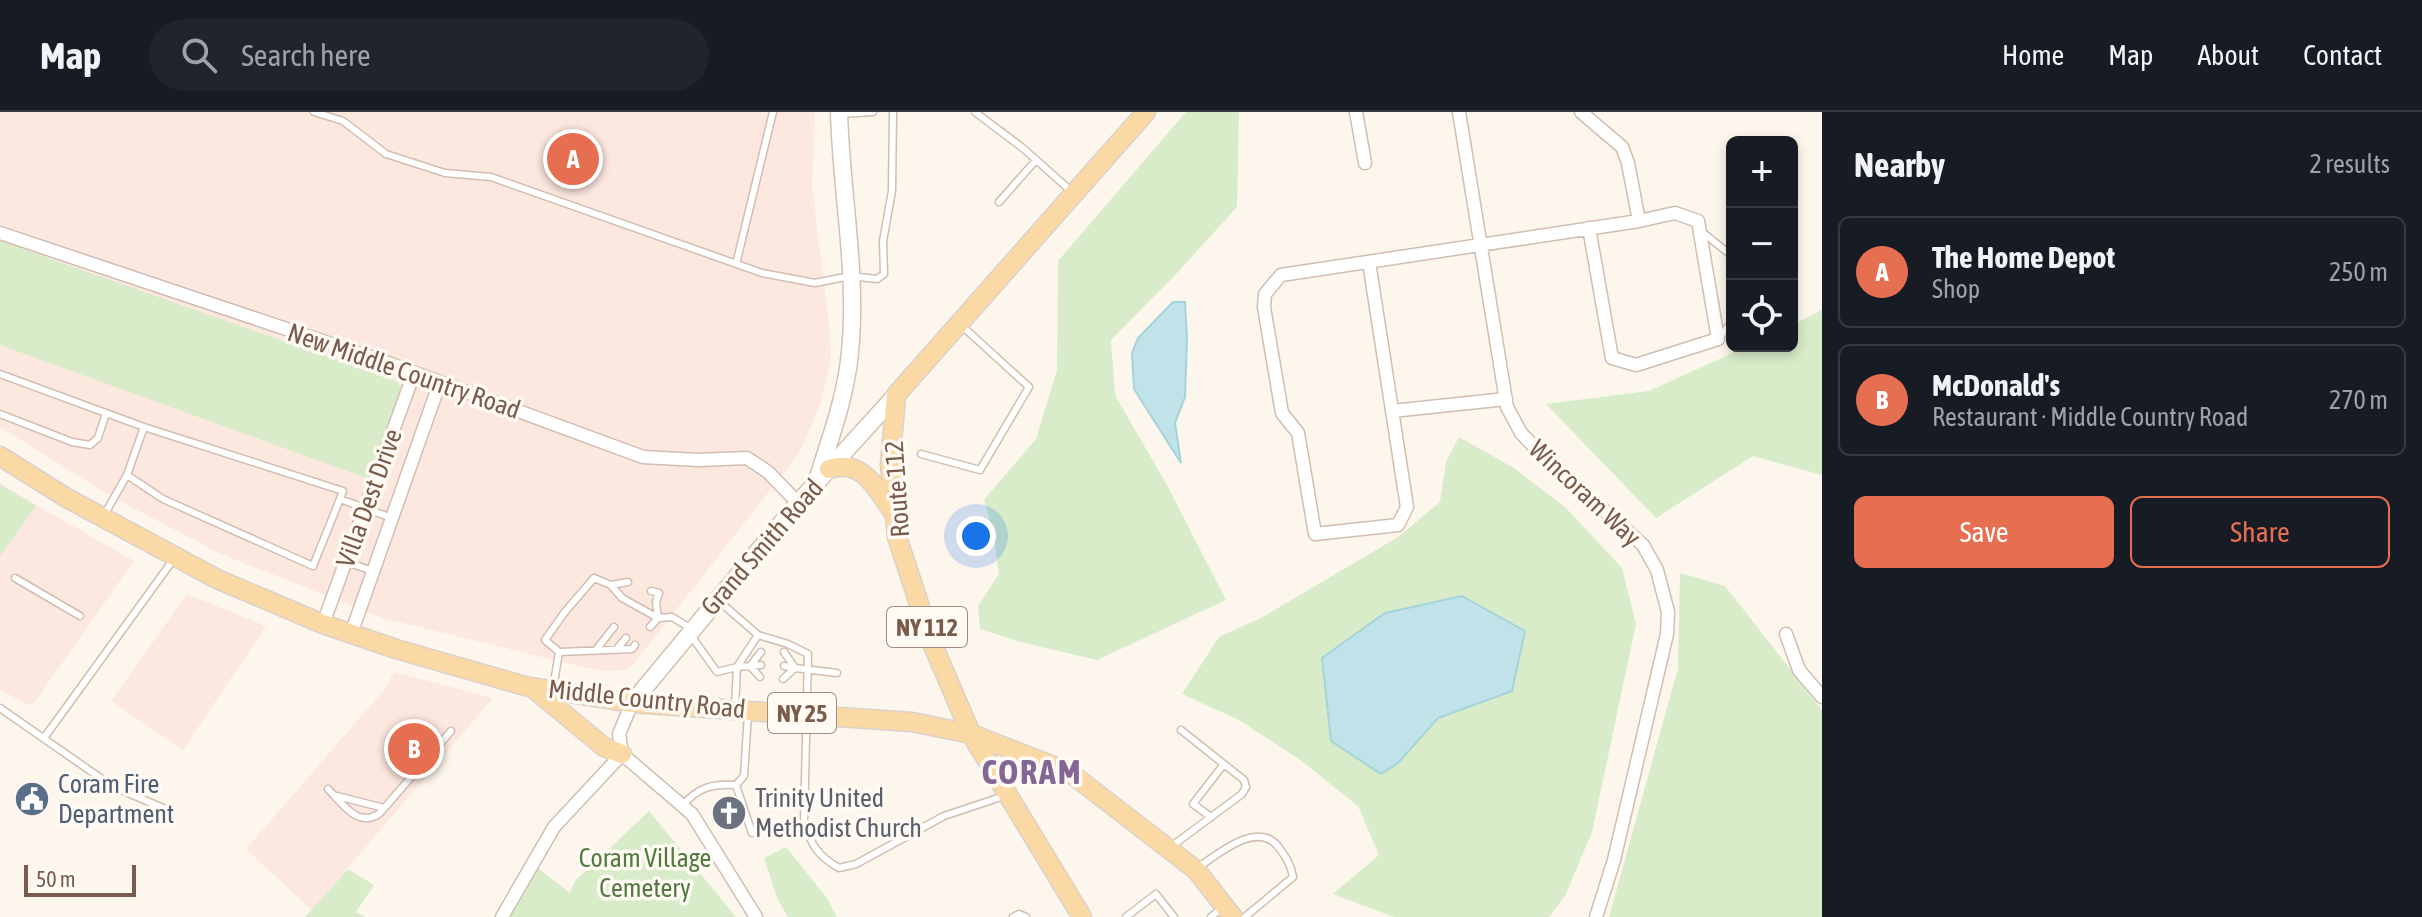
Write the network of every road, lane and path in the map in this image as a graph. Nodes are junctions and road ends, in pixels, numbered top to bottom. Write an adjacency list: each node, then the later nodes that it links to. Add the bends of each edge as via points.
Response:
1 (314, 112): 22 (lane, via 343,121 386,154 445,173 491,177)
2 (773, 112): 22 (lane)
3 (873, 112): 10 (lane)
4 (893, 112): 23 (lane, via 884,274 877,279)
5 (975, 112): 11 (lane)
6 (1146, 112): 13 (main road)
7 (1356, 112): 12 (street)
8 (1459, 112): 19 (street, Wincoram Way)
9 (1581, 112): 15 (street, via 1622,147)
10 (839, 113): 23 (main road)
11 (1036, 160): 13 (lane); 14 (lane)
12 (1365, 163)
13 (1074, 193): 24 (main road)
14 (999, 202)
15 (1639, 221): 16 (street); 17 (street, via 1675,213 1698,221)
16 (1589, 228): 19 (street); 26 (street, via 1612,358 1636,365)
17 (1700, 230): 20 (lane); 26 (street)
18 (0, 233): 27 (street, New Middle Country Road)
19 (1480, 245): 21 (street); 31 (street, Wincoram Way)
20 (1726, 251)
21 (1369, 262): 32 (street); 32 (street, via 1281,275 1265,294 1282,413 1298,433 1315,534 1398,525 1407,507)
22 (736, 264): 23 (lane, via 795,281)
23 (850, 276): 39 (main road, via 850,351)
24 (959, 323): 30 (main road); 36 (lane, via 1029,387 980,470)
25 (1726, 329): 26 (lane)
26 (1718, 339)
27 (414, 373): 29 (street, New Middle Country Road); 42 (street, Villa Dest Drive)
28 (0, 374): 33 (lane)
29 (440, 382): 41 (street, New Middle Country Road, via 643,457 747,458); 45 (street, Villa Dest Drive)
30 (896, 395): 39 (main road, Grand Smith Road); 43 (main road, Route 112 / NY 112, via 890,465)
31 (1506, 399): 32 (street); 115 (street, Wincoram Way, via 1521,433 1643,545 1657,570 1668,612 1614,860)
32 (1392, 411)
33 (106, 413): 34 (lane, via 98,438 90,445); 35 (lane)
34 (0, 414)
35 (144, 427): 38 (lane); 40 (lane, via 343,491)
36 (921, 454)
37 (0, 456): 44 (main road, Middle Country Road / NY 25)
38 (127, 475): 40 (lane, via 163,499 313,566); 44 (lane)
39 (823, 476): 41 (main road, Grand Smith Road); 43 (main road, via 840,466 858,468)
40 (340, 499): 42 (lane)
41 (798, 503): 54 (main road, Grand Smith Road)
42 (365, 508): 45 (lane); 47 (street, Villa Dest Drive)
43 (895, 515): 91 (main road, Route 112 / NY 112, via 897,537 932,643)
44 (103, 517): 46 (main road, Middle Country Road / NY 25)
45 (392, 518): 48 (street, Villa Dest Drive)
46 (175, 558): 59 (main road, Middle Country Road / NY 25); 92 (lane)
47 (346, 562): 48 (lane); 59 (street, Villa Dest Drive)
48 (373, 571): 63 (street, Villa Dest Drive)
49 (15, 578): 56 (lane)
50 (628, 582): 51 (lane)
51 (611, 585): 52 (lane); 55 (lane, via 622,598); 70 (lane, via 594,578 564,613 545,640)
52 (625, 590)
53 (651, 591): 57 (lane, via 659,593 652,600)
54 (717, 599): 62 (main road, Grand Smith Road); 65 (lane)
55 (648, 612): 57 (lane); 58 (lane)
56 (80, 616)
57 (658, 618): 61 (lane); 62 (lane, via 672,617)
58 (642, 620)
59 (323, 624): 63 (main road, Middle Country Road / NY 25)
60 (614, 627): 69 (lane)
61 (650, 627)
62 (690, 631): 76 (lane, via 717,672); 85 (main road, Grand Smith Road)
63 (351, 634): 82 (main road, Middle Country Road / NY 25)
64 (1786, 634): 84 (street, via 1799,670)
65 (758, 635): 76 (lane); 78 (lane, via 808,654)
66 (626, 638): 68 (lane)
67 (635, 645): 68 (lane)
68 (616, 650): 69 (lane)
69 (595, 651): 70 (lane)
70 (559, 652): 83 (lane)
71 (761, 652): 74 (lane)
72 (784, 652): 77 (lane)
73 (761, 665): 74 (lane)
74 (750, 666): 76 (lane); 80 (lane)
75 (784, 666): 77 (lane)
76 (737, 667): 87 (lane)
77 (795, 668): 78 (lane); 81 (lane)
78 (808, 670): 79 (lane); 88 (lane)
79 (837, 673)
80 (760, 677)
81 (783, 679)
82 (532, 687): 83 (main road, Middle Country Road / NY 25); 93 (main road, via 604,747)
83 (553, 690): 85 (main road, Middle Country Road / NY 25)
84 (1822, 697)
85 (632, 703): 87 (main road, Middle Country Road / NY 25); 93 (street, via 619,734)
86 (0, 708): 92 (lane)
87 (742, 709): 88 (main road, Middle Country Road / NY 25); 95 (lane, via 744,776)
88 (807, 714): 91 (main road, Middle Country Road / NY 25, via 912,722); 97 (lane, via 804,822 810,843 839,868 944,816)
89 (1181, 730): 94 (lane)
90 (451, 731): 99 (lane)
91 (971, 734): 97 (main road, Route 112 / NY 112); 104 (main road, Middle Country Road / NY 25, via 1069,772)
92 (44, 738): 101 (lane, via 112,786)
93 (622, 754): 100 (street); 107 (street, via 554,827)
94 (1224, 764): 102 (lane, via 1193,804); 102 (lane, via 1246,787)
95 (736, 785): 100 (lane, via 699,789); 103 (lane)
96 (328, 789): 98 (lane)
97 (1008, 794): 111 (main road, Route 112 / NY 112)
98 (334, 795): 99 (lane); 99 (lane, via 363,819)
99 (384, 808)
100 (687, 810): 108 (street)
101 (170, 811)
102 (1211, 817): 104 (lane)
103 (752, 833)
104 (1169, 848): 105 (main road, Middle Country Road / NY 25)
105 (1196, 870): 106 (main road, Middle Country Road / NY 25); 114 (lane, via 1233,844 1262,836 1273,839 1293,877)
106 (1223, 913)
107 (502, 917)
108 (756, 917)
109 (1013, 917): 110 (lane)
110 (1026, 917)
111 (1082, 917)
112 (1126, 917): 113 (lane, via 1156,894)
113 (1174, 917)
114 (1245, 917)
115 (1596, 917)

